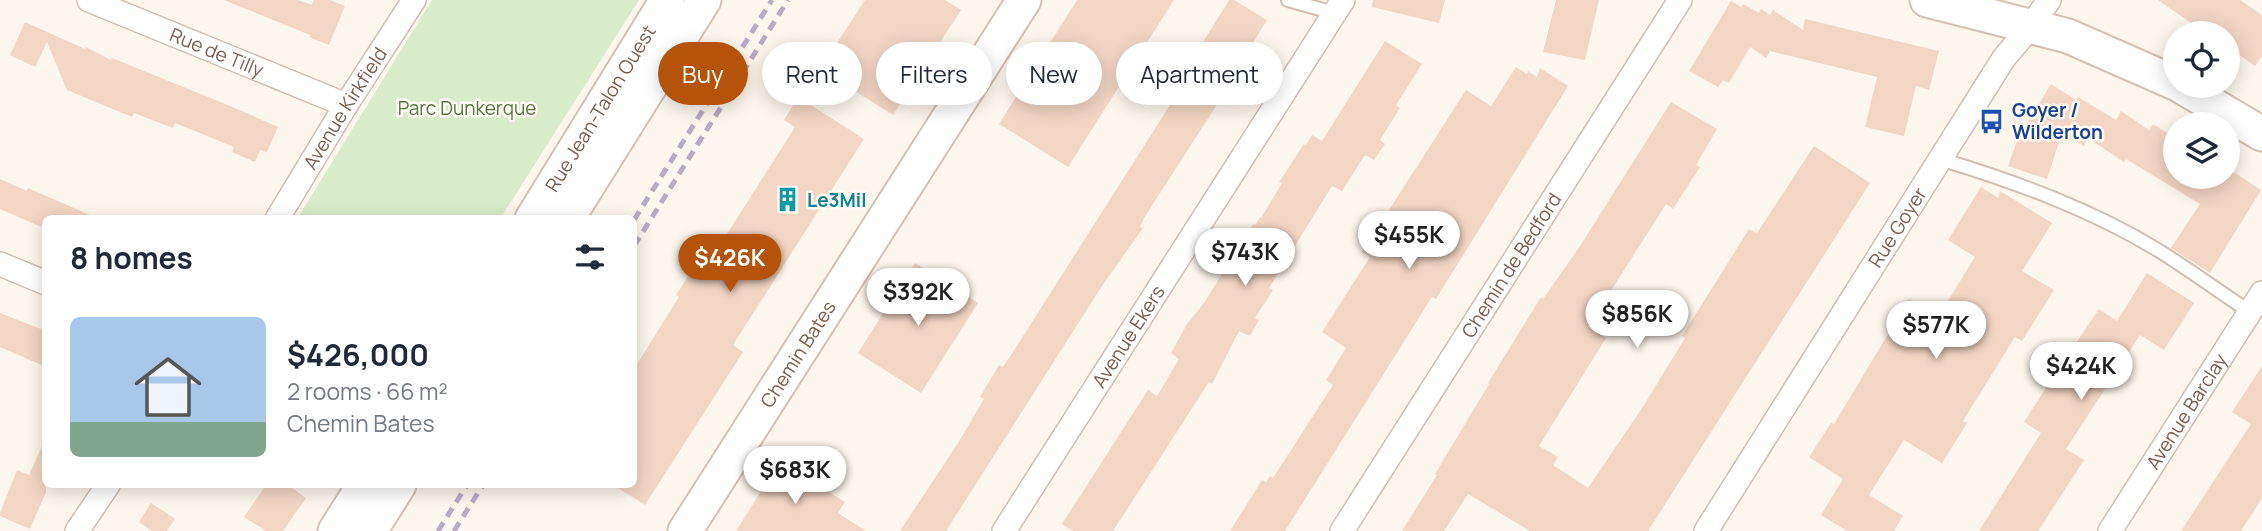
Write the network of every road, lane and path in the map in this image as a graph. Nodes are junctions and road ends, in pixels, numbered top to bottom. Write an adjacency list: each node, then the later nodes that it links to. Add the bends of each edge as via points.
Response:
1 (89, 0): 13 (street, Rue de Tilly)
2 (414, 0): 13 (street, Avenue Kirkfield)
3 (667, 0): 17 (street, Rue Jean-Talon Ouest)
4 (704, 0): 18 (street, Rue Jean-Talon Ouest)
5 (1024, 0): 28 (street, Chemin Bates)
6 (1288, 0): 9 (lane)
7 (1680, 0): 30 (street, Chemin de Bedford)
8 (1927, 0): 10 (street)
9 (1339, 6): 29 (street, Avenue Ekers)
10 (2040, 13): 11 (street, via 2068,36); 15 (street, Rue Goyer, via 2004,58)
11 (2163, 78)
12 (2201, 98): 14 (street)
13 (346, 105): 16 (street, Avenue Kirkfield)
14 (2262, 134)
15 (1940, 159): 21 (lane, via 2064,202); 31 (street, Rue Goyer)
16 (279, 215)
17 (534, 215)
18 (570, 215)
19 (0, 264): 20 (street)
20 (42, 281)
21 (2256, 302): 32 (street, Avenue Barclay)
22 (105, 488): 25 (street)
23 (362, 488): 26 (street)
24 (397, 488): 27 (street)
25 (77, 531)
26 (335, 531)
27 (370, 531)
28 (685, 531)
29 (1004, 531)
30 (1342, 531)
31 (1706, 531)
32 (2110, 531)

